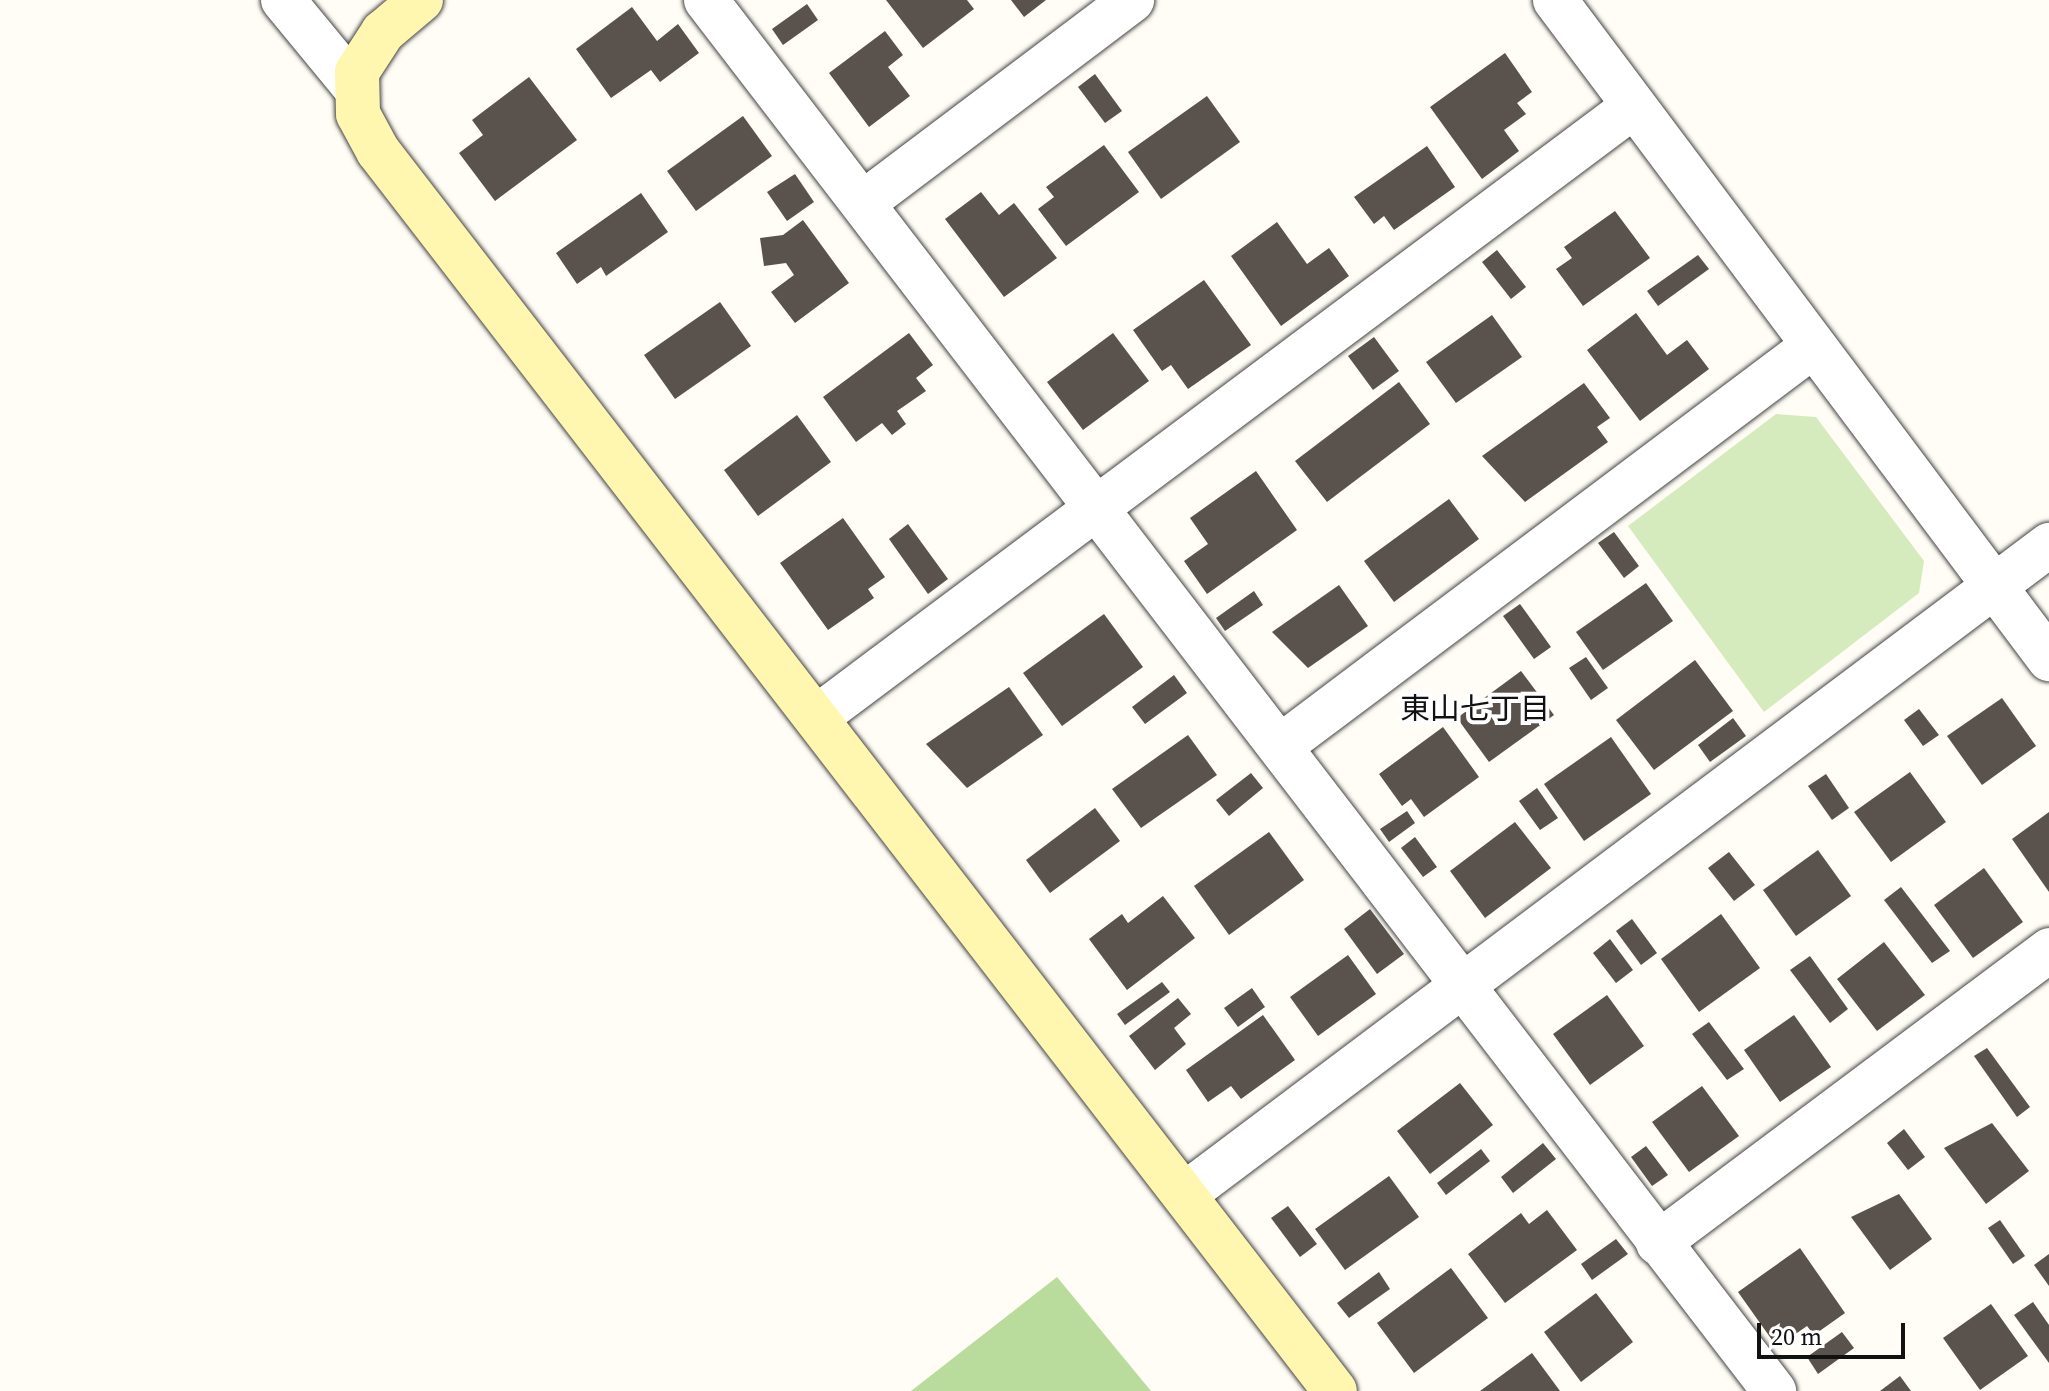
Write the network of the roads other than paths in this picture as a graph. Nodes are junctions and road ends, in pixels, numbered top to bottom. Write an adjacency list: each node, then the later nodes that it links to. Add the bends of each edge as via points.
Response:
1 (283, 0): 6 (street)
2 (421, 0): 6 (street, via 369,48)
3 (706, 0): 8 (street)
4 (1132, 0): 8 (street)
5 (1555, 0): 7 (street)
6 (354, 86): 14 (street, via 358,114 378,151)
7 (1634, 106): 9 (street); 10 (street)
8 (863, 203): 10 (street)
9 (1813, 346): 12 (street); 15 (street)
10 (1099, 508): 14 (street); 15 (street)
11 (2049, 545): 12 (street)
12 (1995, 586): 13 (street); 17 (street)
13 (2049, 659)
14 (817, 717): 18 (street)
15 (1282, 745): 17 (street)
16 (2049, 950): 19 (street)
17 (1461, 983): 18 (street); 19 (street)
18 (1185, 1194): 20 (street)
19 (1658, 1243): 21 (street)
20 (1335, 1391)
21 (1774, 1391)

